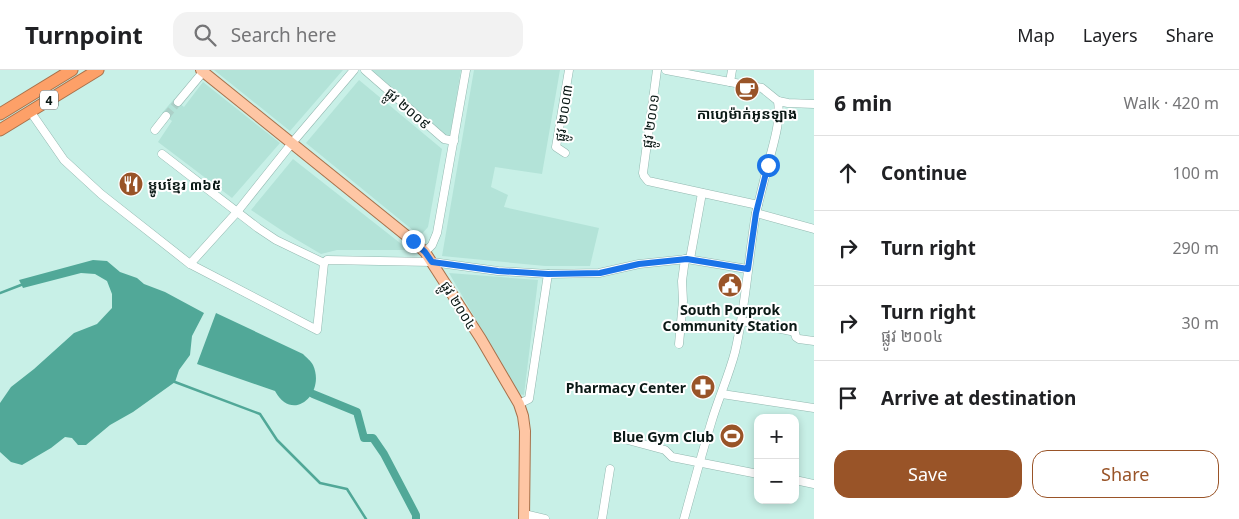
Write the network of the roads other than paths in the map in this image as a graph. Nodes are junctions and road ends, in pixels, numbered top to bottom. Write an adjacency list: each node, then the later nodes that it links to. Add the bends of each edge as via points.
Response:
1 (72, 70): 16 (highway, 4)
2 (98, 70): 15 (highway, 4)
3 (354, 70): 21 (street)
4 (365, 70): 20 (street, ផ្លូវ ២០០៩, via 444,139)
5 (466, 70): 20 (street)
6 (569, 70): 22 (street, ផ្លូវ ២០០៣, via 556,147)
7 (657, 70): 24 (street, ផ្លូវ ២០០១, via 644,176 648,181)
8 (666, 70): 11 (street)
9 (732, 70): 11 (street)
10 (202, 71): 13 (street); 21 (main road, ផ្លូវ ២០០៤)
11 (730, 82): 12 (street, via 762,88)
12 (778, 101): 14 (street); 25 (street, via 774,146)
13 (178, 102)
14 (814, 104)
15 (30, 111): 18 (highway, 4); 32 (street, via 64,160 101,194)
16 (0, 114)
17 (166, 116): 19 (street)
18 (0, 130)
19 (155, 130)
20 (454, 140): 28 (street, via 437,233)
21 (292, 143): 26 (street); 28 (main road, ផ្លូវ ២០០៤)
22 (565, 153)
23 (162, 154): 26 (street)
24 (702, 193): 25 (street); 29 (street)
25 (757, 209): 27 (street); 33 (street)
26 (236, 212): 31 (street, via 276,240); 32 (street)
27 (814, 229)
28 (425, 252): 30 (main road, ផ្លូវ ២០០៤)
29 (687, 259): 33 (street); 34 (street, via 639,264 600,273); 37 (street, via 682,281)
30 (432, 262): 31 (street, via 327,260); 34 (street); 39 (main road, ផ្លូវ ២០០៤)
31 (324, 263): 32 (street, via 317,330)
32 (190, 264)
33 (748, 269): 35 (street)
34 (548, 274): 39 (street, via 529,399)
35 (742, 321): 36 (street, via 791,331 799,339); 38 (street)
36 (814, 342)
37 (679, 344)
38 (722, 394): 40 (street); 42 (street)
39 (519, 404): 47 (main road, ផ្លូវ ២០០៤, via 526,431)
40 (814, 408)
41 (624, 439): 42 (street, via 665,450 672,458)
42 (700, 464): 44 (street); 50 (street)
43 (610, 469): 49 (street)
44 (754, 473)
45 (799, 481): 46 (street)
46 (814, 484)
47 (524, 516): 48 (street)
48 (545, 519)
49 (602, 519)
50 (684, 519)

